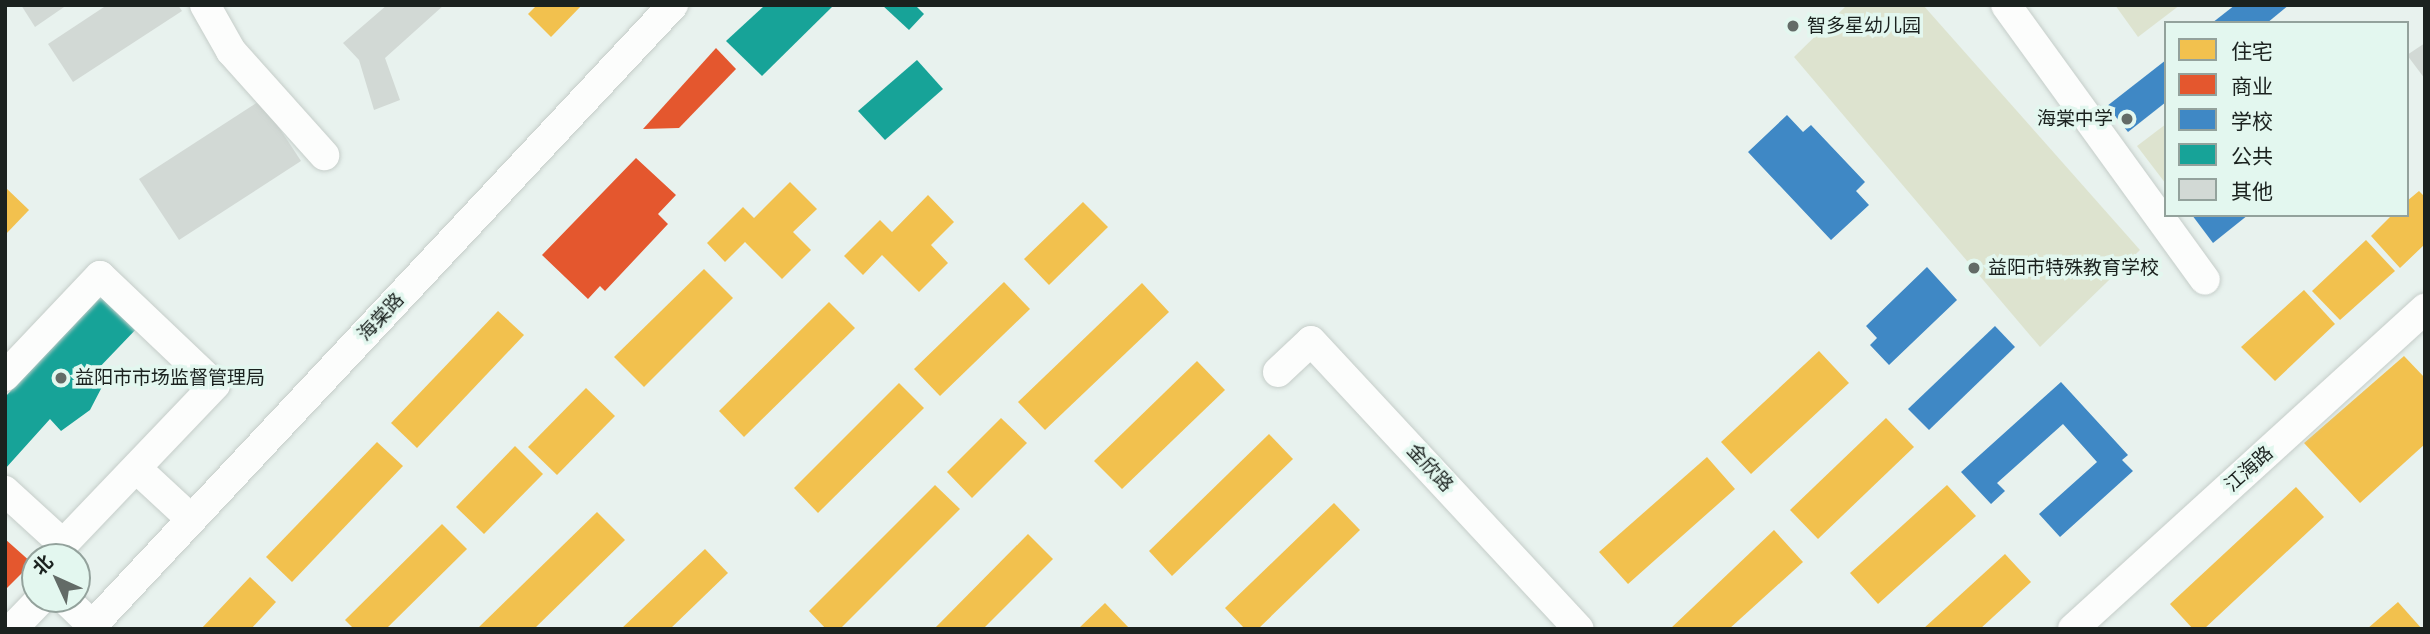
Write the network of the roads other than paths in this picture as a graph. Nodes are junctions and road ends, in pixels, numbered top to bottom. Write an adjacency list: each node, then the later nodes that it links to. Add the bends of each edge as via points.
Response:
1 (205, 5): 4 (street, via 231,51)
2 (673, 5): 11 (street, 海棠路)
3 (2006, 5): 5 (street)
4 (324, 155)
5 (2204, 280)
6 (2425, 309): 17 (street, 江海路)
7 (1278, 372): 16 (street, 金欣路, via 1311,341)
8 (5, 376): 9 (street, via 100,276 215,385)
9 (137, 469): 10 (street, via 63,544); 11 (street)
10 (5, 491)
11 (191, 519): 14 (street, 海棠路)
12 (27, 613): 15 (street)
13 (78, 613): 14 (street)
14 (90, 627)
15 (12, 629)
16 (1580, 629)
17 (2073, 629)

